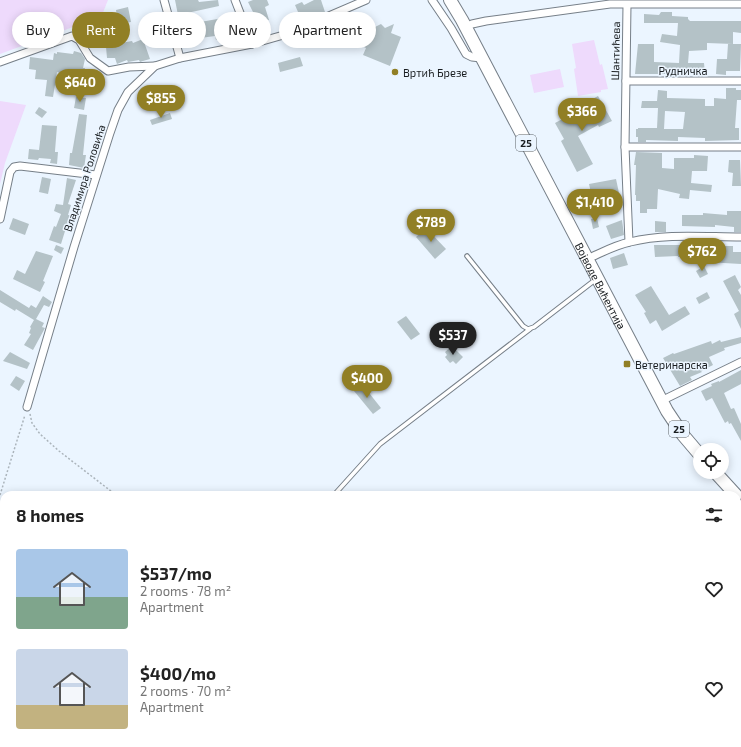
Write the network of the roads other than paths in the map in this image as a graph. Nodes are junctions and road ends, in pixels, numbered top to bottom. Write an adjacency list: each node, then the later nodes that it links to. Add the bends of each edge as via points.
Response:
1 (164, 0): 12 (street)
2 (235, 0): 8 (street)
3 (366, 0): 10 (street, Владимира Роловића)
4 (432, 0): 13 (street, via 464,51 472,57)
5 (450, 0): 9 (main road, 25)
6 (741, 4): 7 (street)
7 (627, 5): 9 (street, via 610,4 486,21); 16 (street, Шантићева)
8 (240, 12)
9 (465, 27): 13 (main road, Војводе Вићентија / 25)
10 (271, 39)
11 (231, 48): 12 (street, Владимира Роловића)
12 (180, 58): 15 (street, Владимира Роловића)
13 (481, 58): 25 (main road, Војводе Вићентија / 25)
14 (0, 62): 15 (street, via 72,36 79,40 90,58 108,71)
15 (154, 66): 20 (street, Владимира Роловића, via 128,92 118,110)
16 (626, 81): 17 (street, Рудничка); 18 (street, Шантићева)
17 (741, 81)
18 (625, 147): 19 (street); 23 (street, Шантићева)
19 (741, 147)
20 (96, 175): 21 (street, via 14,167 10,172); 30 (street, Владимира Роловића)
21 (0, 218)
22 (741, 236): 23 (street, via 660,238)
23 (629, 242): 25 (street)
24 (467, 256): 27 (lane, via 523,326)
25 (587, 259): 26 (main road, Војводе Вићентија / 25)
26 (597, 279): 27 (lane); 29 (main road, Војводе Вићентија / 25)
27 (530, 329): 33 (lane, via 380,444)
28 (741, 362): 29 (street)
29 (661, 401): 31 (main road, Војводе Вићентија / 25)
30 (27, 407)
31 (693, 447)
32 (721, 479): 34 (main road)
33 (338, 491)
34 (732, 491)

